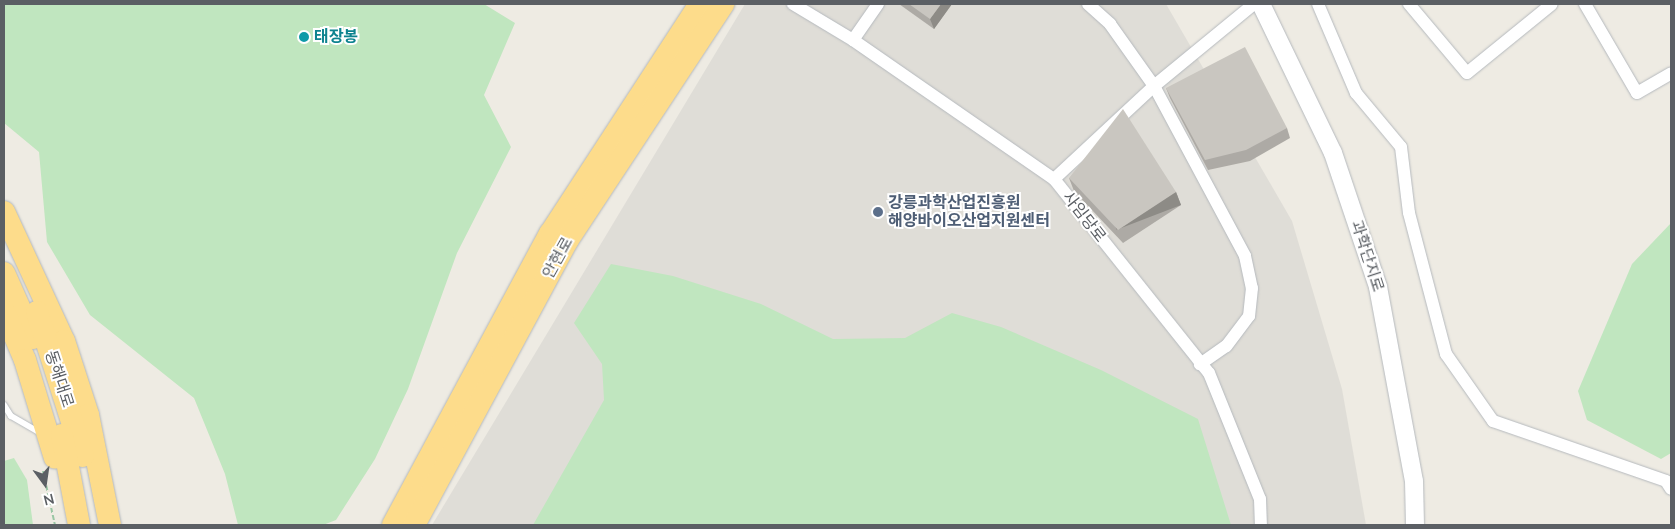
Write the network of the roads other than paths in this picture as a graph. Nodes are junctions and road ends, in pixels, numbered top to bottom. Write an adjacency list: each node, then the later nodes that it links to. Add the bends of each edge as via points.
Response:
1 (700, 4): 28 (highway, 안현로, via 550,234)
2 (723, 4): 29 (highway, 안현로, via 567,241)
3 (794, 4): 12 (street, 사임당로)
4 (878, 4): 12 (street)
5 (1088, 4): 14 (street, via 1110,24)
6 (1254, 4): 14 (street)
7 (1261, 4): 31 (street, 과학단지로, via 1333,153 1378,287 1414,481)
8 (1318, 4): 23 (street, via 1356,93 1401,147 1408,213 1446,354 1493,421 1666,481)
9 (1409, 4): 10 (street, via 1467,73)
10 (1552, 4)
11 (1586, 4): 13 (street, via 1637,93)
12 (853, 40): 15 (street, 사임당로)
13 (1671, 73)
14 (1154, 86): 15 (street); 20 (street, via 1245,256 1252,288 1249,316 1226,346)
15 (1054, 179): 20 (street, 사임당로)
16 (4, 212): 27 (highway, via 40,282 64,341 88,415)
17 (4, 238): 26 (highway, 동해대로, via 51,353 82,451)
18 (4, 272): 25 (highway, 동해대로, via 33,336 51,391)
19 (4, 311): 22 (highway, via 26,360)
20 (1200, 364): 30 (street, 사임당로, via 1209,373 1260,499)
21 (4, 405): 22 (lane, via 11,416)
22 (51, 439): 24 (highway)
23 (1671, 489)
24 (66, 525)
25 (79, 525)
26 (97, 525)
27 (110, 525)
28 (393, 525)
29 (414, 525)
30 (1261, 525)
31 (1416, 525)

